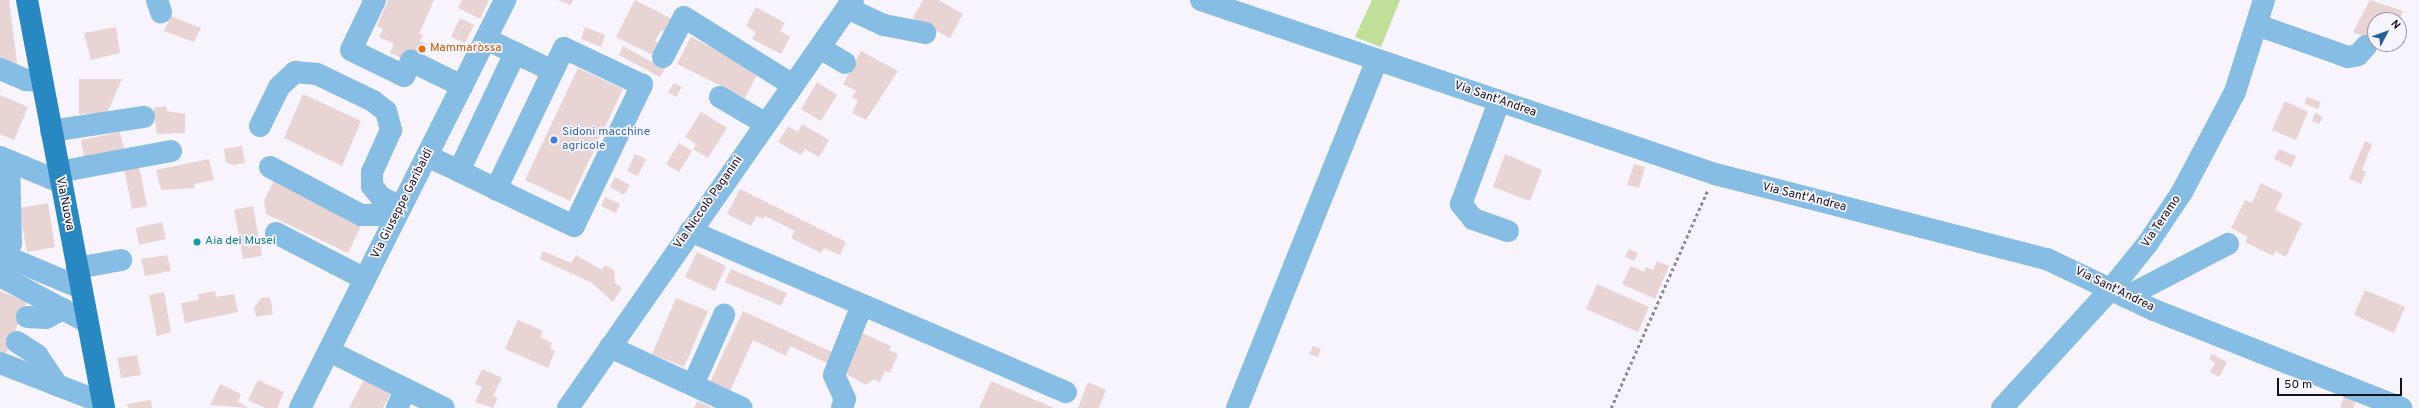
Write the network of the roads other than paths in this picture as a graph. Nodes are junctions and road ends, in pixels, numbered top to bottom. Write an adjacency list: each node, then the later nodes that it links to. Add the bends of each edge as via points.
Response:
1 (27, 0): 18 (main road, Via Nuova)
2 (375, 0): 20 (street, via 351,50 404,76 411,61)
3 (505, 0): 9 (street, Via Giuseppe Garibaldi)
4 (1201, 0): 14 (street, Via Sant'Andrea)
5 (2264, 0): 7 (street, Via Teramo)
6 (850, 4): 8 (street, via 884,25); 11 (street, Via Niccolò Paganini)
7 (2257, 26): 10 (street, via 2348,57 2358,55); 44 (street, Via Teramo, via 2240,79 2202,158)
8 (925, 33)
9 (486, 39): 12 (street); 20 (street, Via Giuseppe Garibaldi)
10 (2366, 46)
11 (820, 48): 15 (street); 19 (street, Via Niccolò Paganini)
12 (515, 53): 17 (street); 31 (street)
13 (663, 57): 19 (street, via 684,18)
14 (1377, 60): 22 (street, Via Sant'Andrea); 64 (street)
15 (845, 63)
16 (0, 69): 18 (street, via 26,80)
17 (553, 71): 33 (street); 33 (street, via 564,48 642,85 574,226)
18 (42, 81): 26 (main road, Via Nuova)
19 (793, 85): 24 (street, Via Niccolò Paganini)
20 (462, 86): 28 (street, Via Giuseppe Garibaldi)
21 (720, 97): 24 (street)
22 (1499, 102): 36 (street, via 1462,204 1473,219); 44 (street, Via Sant'Andrea, via 1715,174 2018,250)
23 (144, 117): 26 (street)
24 (766, 124): 35 (street, Via Niccolò Paganini)
25 (260, 126): 34 (street, via 283,80 300,71 317,74 373,101 386,111 391,130 371,182 377,194)
26 (51, 131): 32 (main road, Via Nuova)
27 (171, 151): 32 (street)
28 (427, 156): 31 (street); 34 (street, Via Giuseppe Garibaldi)
29 (5, 159): 32 (street); 39 (street)
30 (270, 167): 34 (street, via 361,215 377,214)
31 (459, 171): 33 (street)
32 (59, 177): 42 (main road, Via Nuova)
33 (496, 189)
34 (395, 204): 43 (street, Via Giuseppe Garibaldi)
35 (690, 231): 45 (street); 51 (street, Via Niccolò Paganini)
36 (1508, 231)
37 (276, 233): 43 (street)
38 (2228, 244): 44 (street)
39 (5, 249): 42 (street)
40 (121, 260): 42 (street)
41 (0, 276): 46 (street)
42 (79, 278): 49 (main road, Via Nuova)
43 (365, 279): 52 (street, Via Giuseppe Garibaldi)
44 (2119, 293): 65 (street, Via Teramo); 66 (street, Via Sant'Andrea)
45 (862, 305): 56 (street); 63 (street, via 834,375 845,399)
46 (63, 309): 48 (street, via 46,318); 49 (street)
47 (724, 315): 55 (street)
48 (27, 317)
49 (87, 322): 58 (main road, Via Nuova)
50 (17, 342): 54 (street, via 37,355)
51 (610, 347): 55 (street); 61 (street, Via Niccolò Paganini)
52 (329, 351): 57 (street); 59 (street, Via Giuseppe Garibaldi)
53 (0, 363): 54 (street)
54 (58, 386): 58 (street)
55 (693, 386): 62 (street)
56 (1066, 392)
57 (401, 399): 60 (street)
58 (103, 406)
59 (300, 408)
60 (444, 408)
61 (568, 408)
62 (742, 408)
63 (842, 408)
64 (1237, 408)
65 (2002, 408)
66 (2401, 408)

